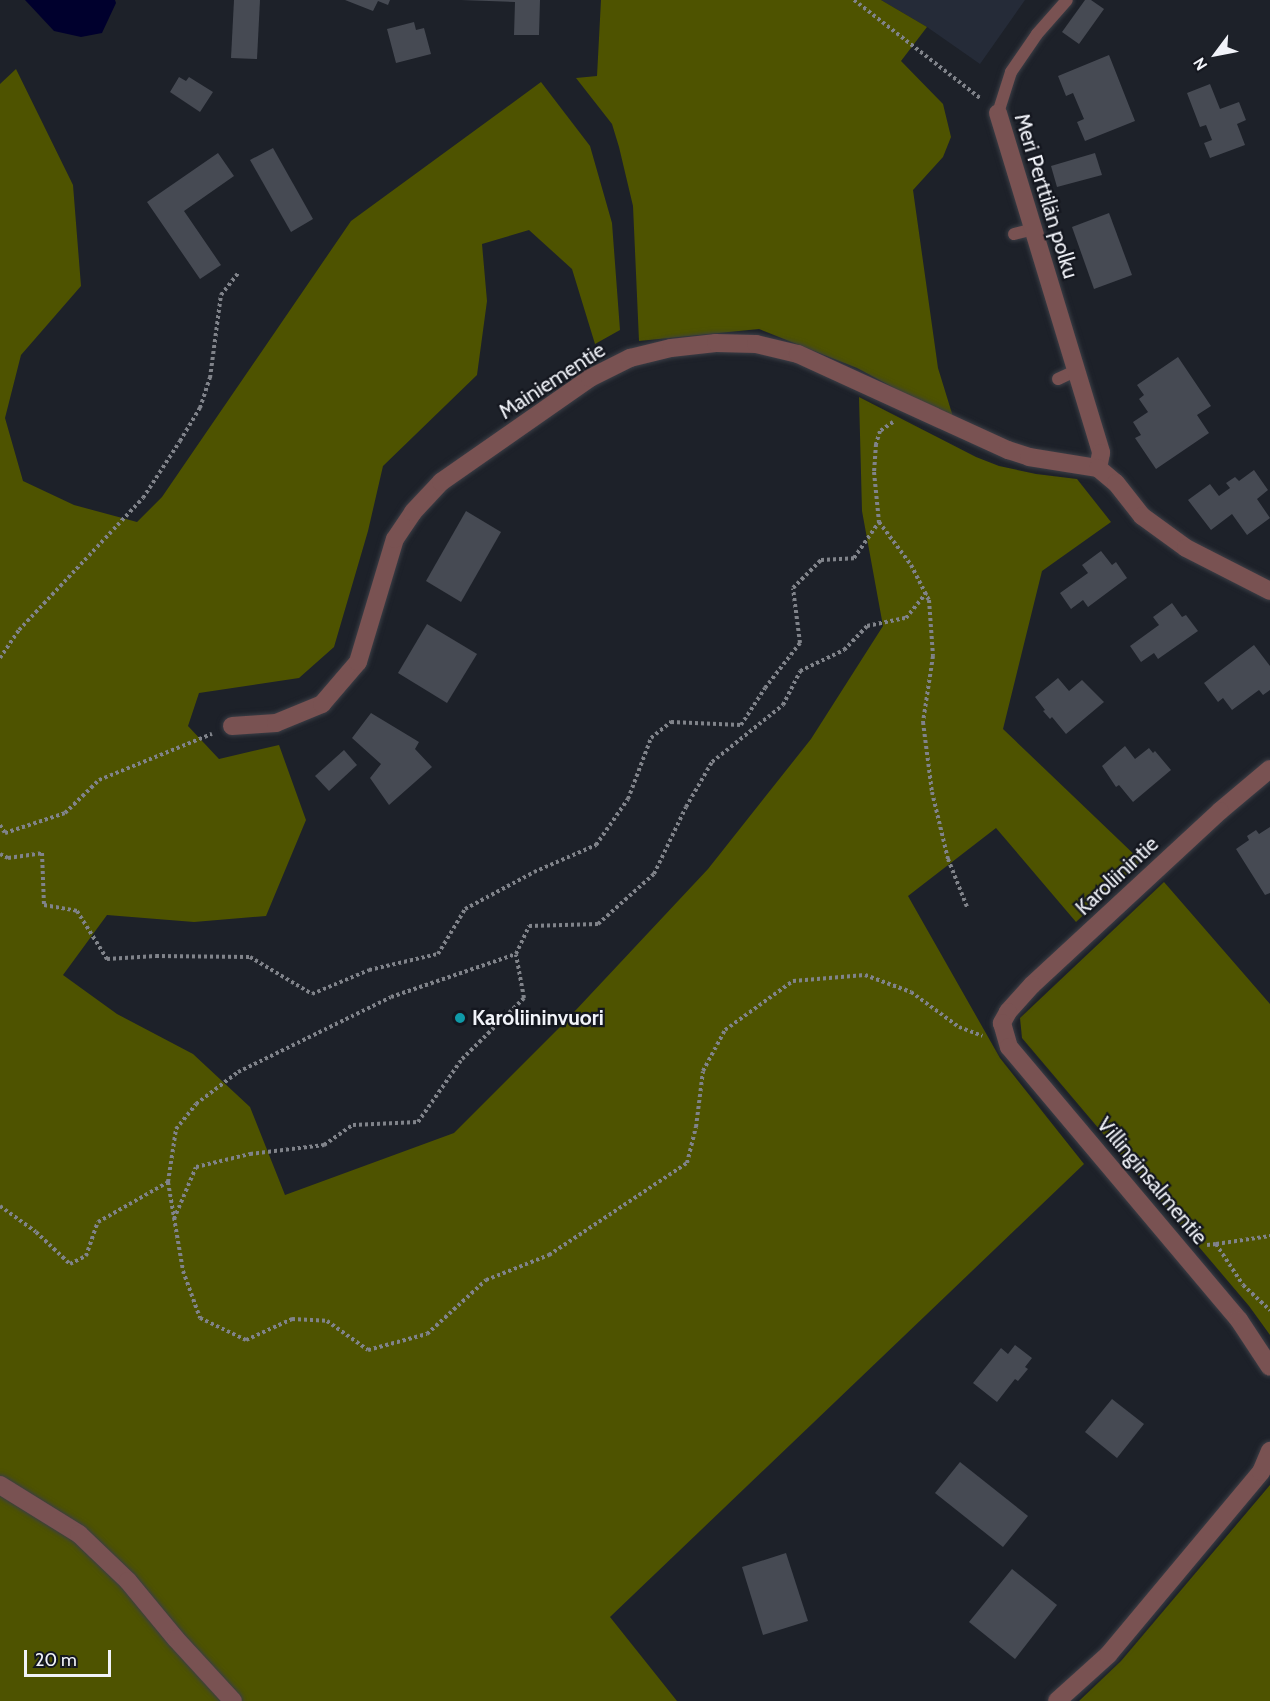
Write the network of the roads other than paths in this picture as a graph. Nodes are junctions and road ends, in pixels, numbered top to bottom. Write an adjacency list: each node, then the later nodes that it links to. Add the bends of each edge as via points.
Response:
1 (1067, 0): 2 (lane, via 1011,72)
2 (998, 112): 3 (street, Meri Perttilän polku)
3 (1034, 229): 4 (lane); 5 (street, Meri Perttilän polku)
4 (1014, 234)
5 (1077, 370): 6 (lane); 7 (street, Meri Perttilän polku, via 1101,453)
6 (1059, 379)
7 (1098, 468): 8 (street, via 1116,483 1142,516 1186,548); 9 (street, Mainiementie, via 1029,457 798,354 756,344 671,348 630,358 590,378 441,483 413,512 395,539 358,662 322,704 276,723)
8 (1270, 591)
9 (232, 726)
10 (1270, 769): 11 (street, Karoliinintie, via 1032,985)
11 (1002, 1023): 12 (street, Villinginsalmentie, via 1009,1047 1239,1320)
12 (1270, 1367)
13 (1270, 1451): 16 (street, via 1261,1472 1108,1655)
14 (0, 1485): 15 (street, via 79,1534 128,1581)
15 (233, 1701)
16 (1057, 1701)

